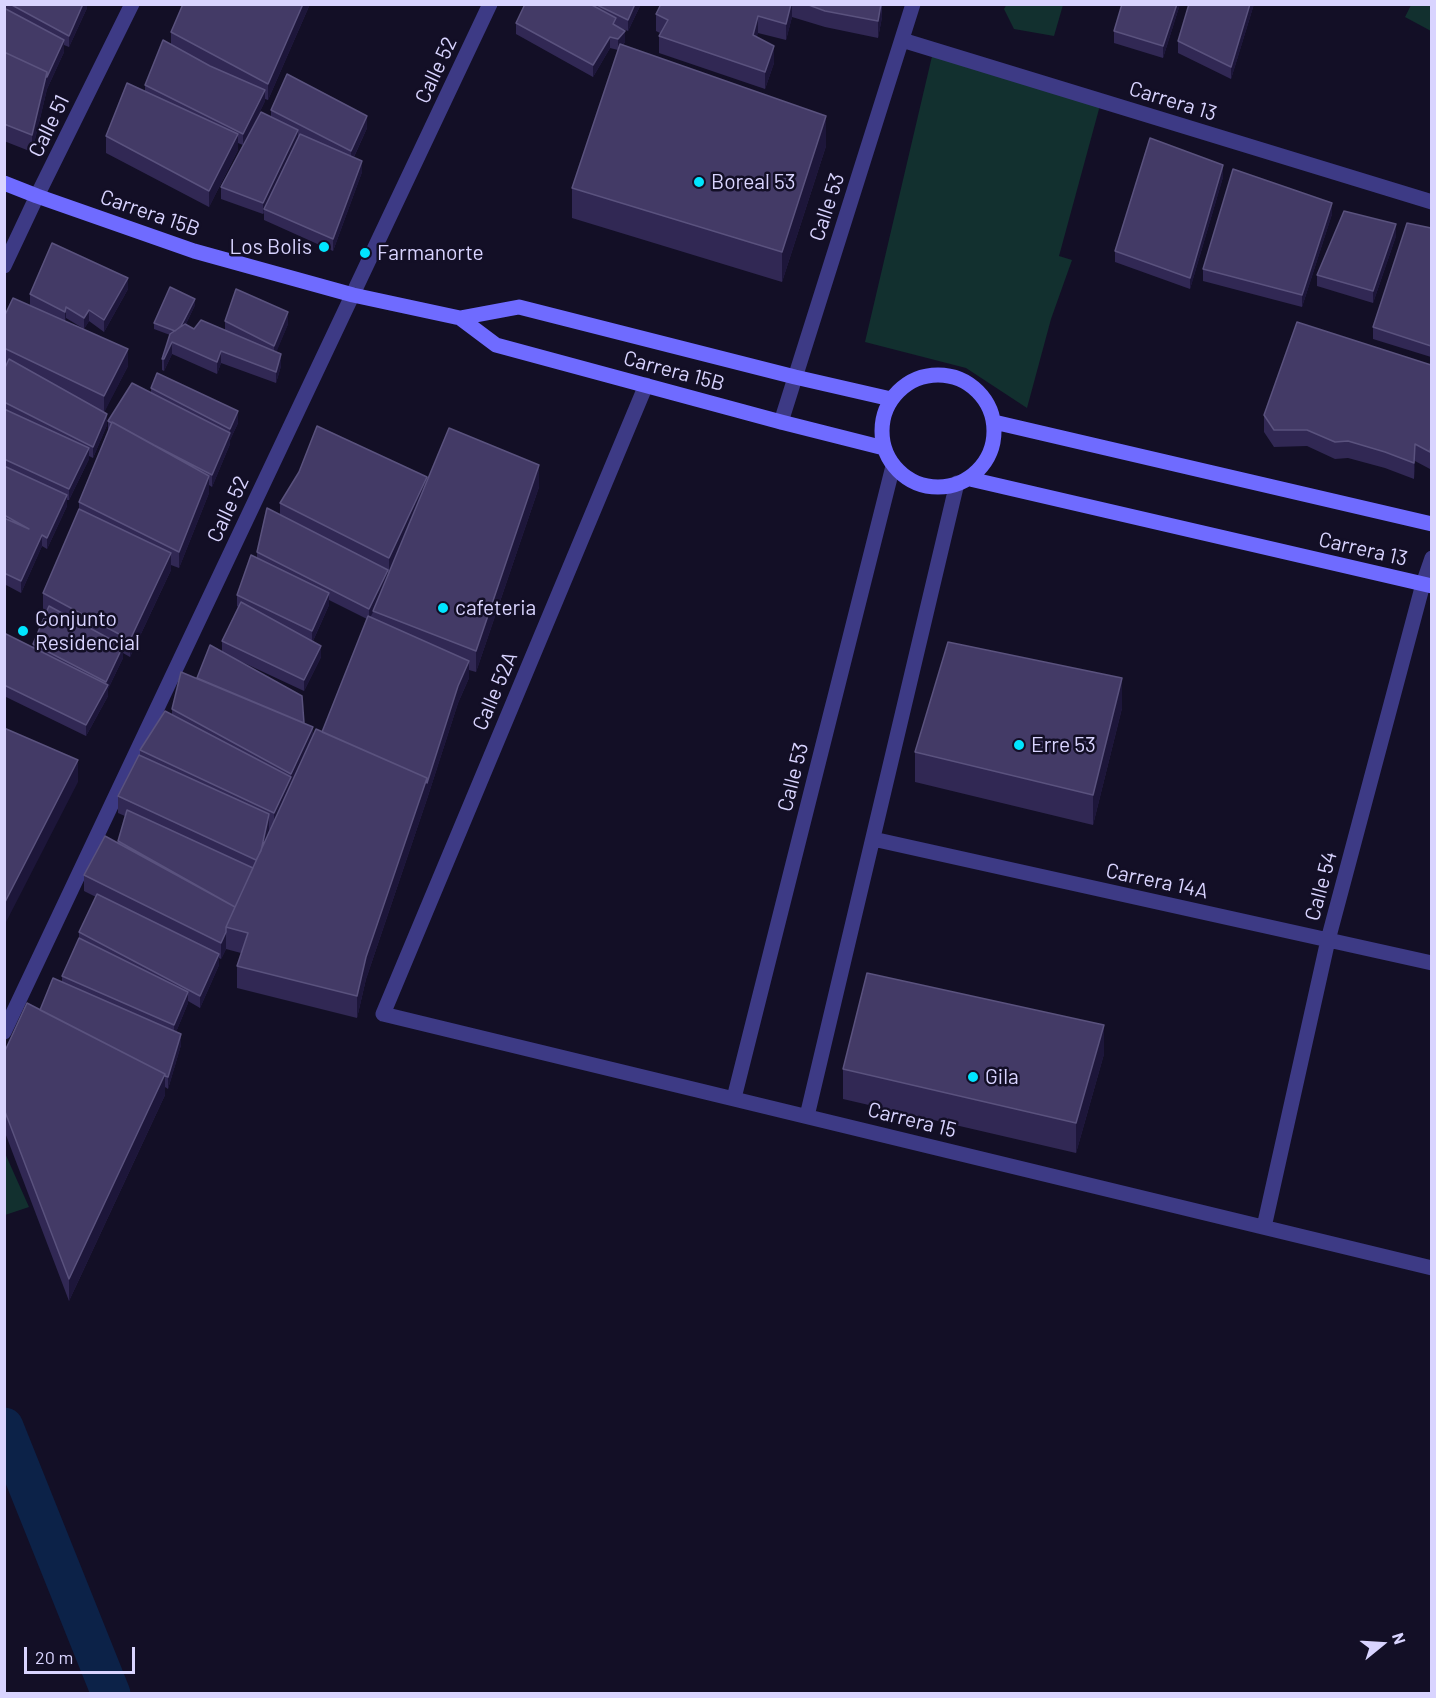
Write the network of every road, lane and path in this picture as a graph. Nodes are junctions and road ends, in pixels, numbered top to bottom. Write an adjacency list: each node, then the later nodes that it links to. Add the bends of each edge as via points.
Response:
1 (132, 4): 6 (street, Calle 51)
2 (490, 4): 9 (street, Calle 52)
3 (913, 4): 4 (street, Calle 53)
4 (902, 40): 7 (street, Carrera 13); 11 (street, Calle 53)
5 (4, 183): 6 (street, Carrera 15B)
6 (37, 196): 8 (street, Calle 51); 9 (street, Carrera 15B, via 194,250)
7 (1431, 202)
8 (4, 266)
9 (353, 295): 10 (street, Carrera 15B); 26 (street, Calle 52)
10 (460, 318): 11 (street, Carrera 15B, via 519,308); 12 (street, Carrera 15B, via 496,345)
11 (795, 377): 13 (street, Carrera 15B); 14 (street, Calle 53)
12 (646, 385): 14 (street, Carrera 15B); 25 (street, Calle 52A)
13 (891, 399): 15 (street, via 904,385 921,376 959,378 976,388 988,404); 16 (street, via 883,414)
14 (781, 422): 16 (street, Carrera 15B)
15 (994, 422): 18 (street, via 993,444 985,463); 19 (street, Carrera 13)
16 (884, 448): 17 (street)
17 (893, 466): 18 (street, via 923,486 942,488); 27 (street, Calle 53)
18 (964, 481): 21 (street, Carrera 13); 22 (street)
19 (1431, 524)
20 (1431, 558): 21 (street, Calle 54)
21 (1427, 585): 23 (street, Calle 54)
22 (873, 839): 23 (street, Carrera 14A); 28 (street)
23 (1328, 940): 24 (street, Carrera 14A); 29 (street, Calle 54)
24 (1431, 963)
25 (383, 1014): 27 (street, Carrera 15)
26 (4, 1032)
27 (734, 1098): 28 (street, Carrera 15)
28 (807, 1116): 29 (street, Carrera 15)
29 (1264, 1227): 30 (street, Carrera 15)
30 (1431, 1268)

